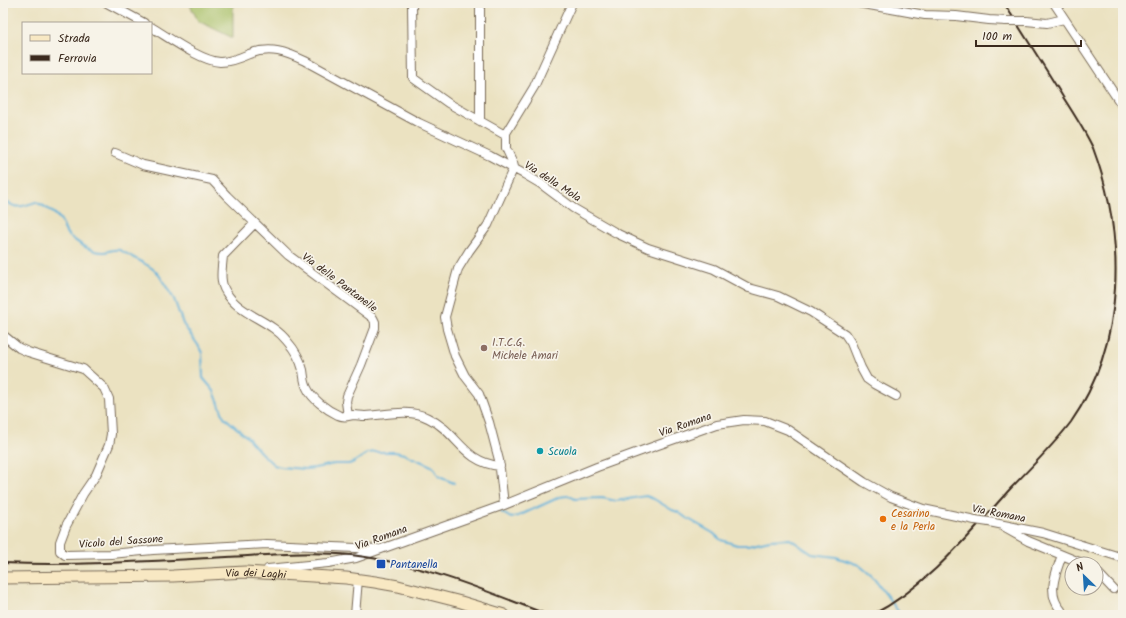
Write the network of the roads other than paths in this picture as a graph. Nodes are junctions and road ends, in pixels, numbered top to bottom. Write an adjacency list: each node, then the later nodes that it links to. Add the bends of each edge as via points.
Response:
1 (107, 3): 8 (street)
2 (412, 3): 11 (street, via 413,78 448,103)
3 (480, 3): 11 (street)
4 (572, 3): 12 (street, via 534,87)
5 (858, 3): 7 (street, bridge, via 925,15 989,20 1047,23)
6 (1054, 3): 7 (street)
7 (1064, 19): 10 (street)
8 (142, 22)
9 (152, 28): 14 (street, Via della Mola, via 213,61 231,61 268,50 288,53 419,123)
10 (1123, 107)
11 (480, 121): 12 (street)
12 (505, 135): 14 (street, via 506,148 514,164)
13 (115, 153): 15 (street, Via delle Pantanelle, via 143,165 210,179)
14 (513, 168): 17 (street, Via della Mola, via 541,184 573,208 635,243 714,270 749,288 778,296 812,312 843,333 851,343 867,379); 19 (street, via 488,225 458,269 445,317 459,365 480,396)
15 (255, 223): 18 (street, Via delle Pantanelle, via 291,259 374,320 375,328 347,396); 18 (street, via 223,256 222,283 225,292 231,300 268,323 286,339 297,353 310,392 327,409 339,416)
16 (3, 336): 22 (street, Vicolo del Sassone, via 18,348 83,369 104,388 109,399 111,440 96,475 66,526 60,545 60,551 65,555 267,544)
17 (896, 396)
18 (348, 416): 19 (street, via 403,413 424,416 435,421 475,458 486,464)
19 (500, 466): 20 (street)
20 (504, 505): 21 (street, Via Romana, bridge, via 597,467 704,428 724,422 755,419 788,430 864,482 891,497 923,509); 22 (street, Via Romana)
21 (1000, 524): 23 (street, via 1023,539); 24 (street, Via Romana, via 1051,536)
22 (381, 549): 25 (street, Via Romana, via 343,561)
23 (1062, 555): 30 (street, via 1053,590 1056,605)
24 (1123, 558)
25 (245, 572): 26 (main road, Via dei Laghi, via 173,576); 27 (main road, Via dei Laghi)
26 (3, 578)
27 (358, 579): 31 (street); 32 (main road, Via dei Laghi, via 412,590)
28 (1104, 580): 29 (street)
29 (1113, 590)
30 (1061, 610)
31 (355, 615)
32 (504, 615)

